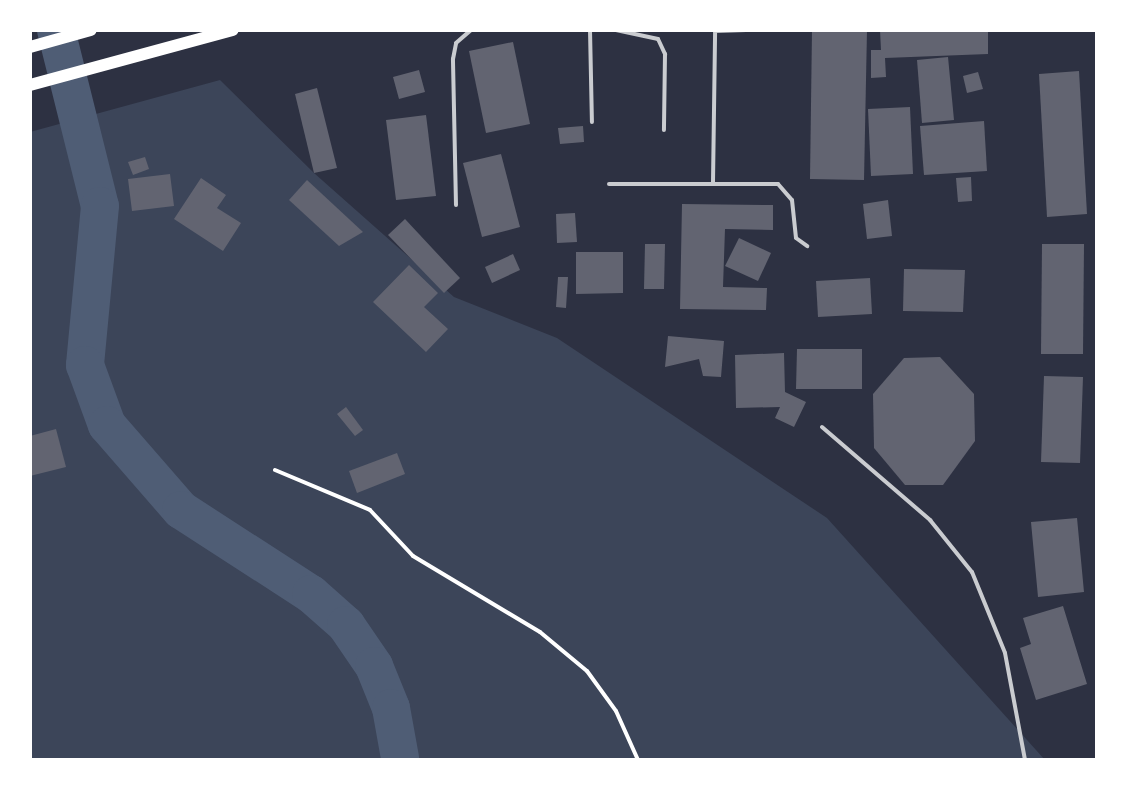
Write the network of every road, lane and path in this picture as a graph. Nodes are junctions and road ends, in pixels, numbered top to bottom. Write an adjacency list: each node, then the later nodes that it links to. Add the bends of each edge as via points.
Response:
1 (91, 30): 8 (main road)
2 (233, 30): 9 (main road)
3 (471, 30): 14 (lane, via 456,43 453,59)
4 (590, 30): 10 (lane)
5 (616, 30): 11 (lane, via 658,39 665,54)
6 (746, 30): 7 (lane)
7 (715, 31): 12 (lane)
8 (30, 47)
9 (32, 85)
10 (592, 122)
11 (664, 130)
12 (713, 182): 13 (lane); 15 (lane, via 778,184 787,190 796,238)
13 (609, 184)
14 (456, 205)
15 (807, 246)
16 (822, 427): 19 (lane, via 930,520 972,572 1005,653)
17 (275, 470): 18 (path, via 370,510 413,556 540,632 587,671 616,711)
18 (638, 760)
19 (1025, 760)

